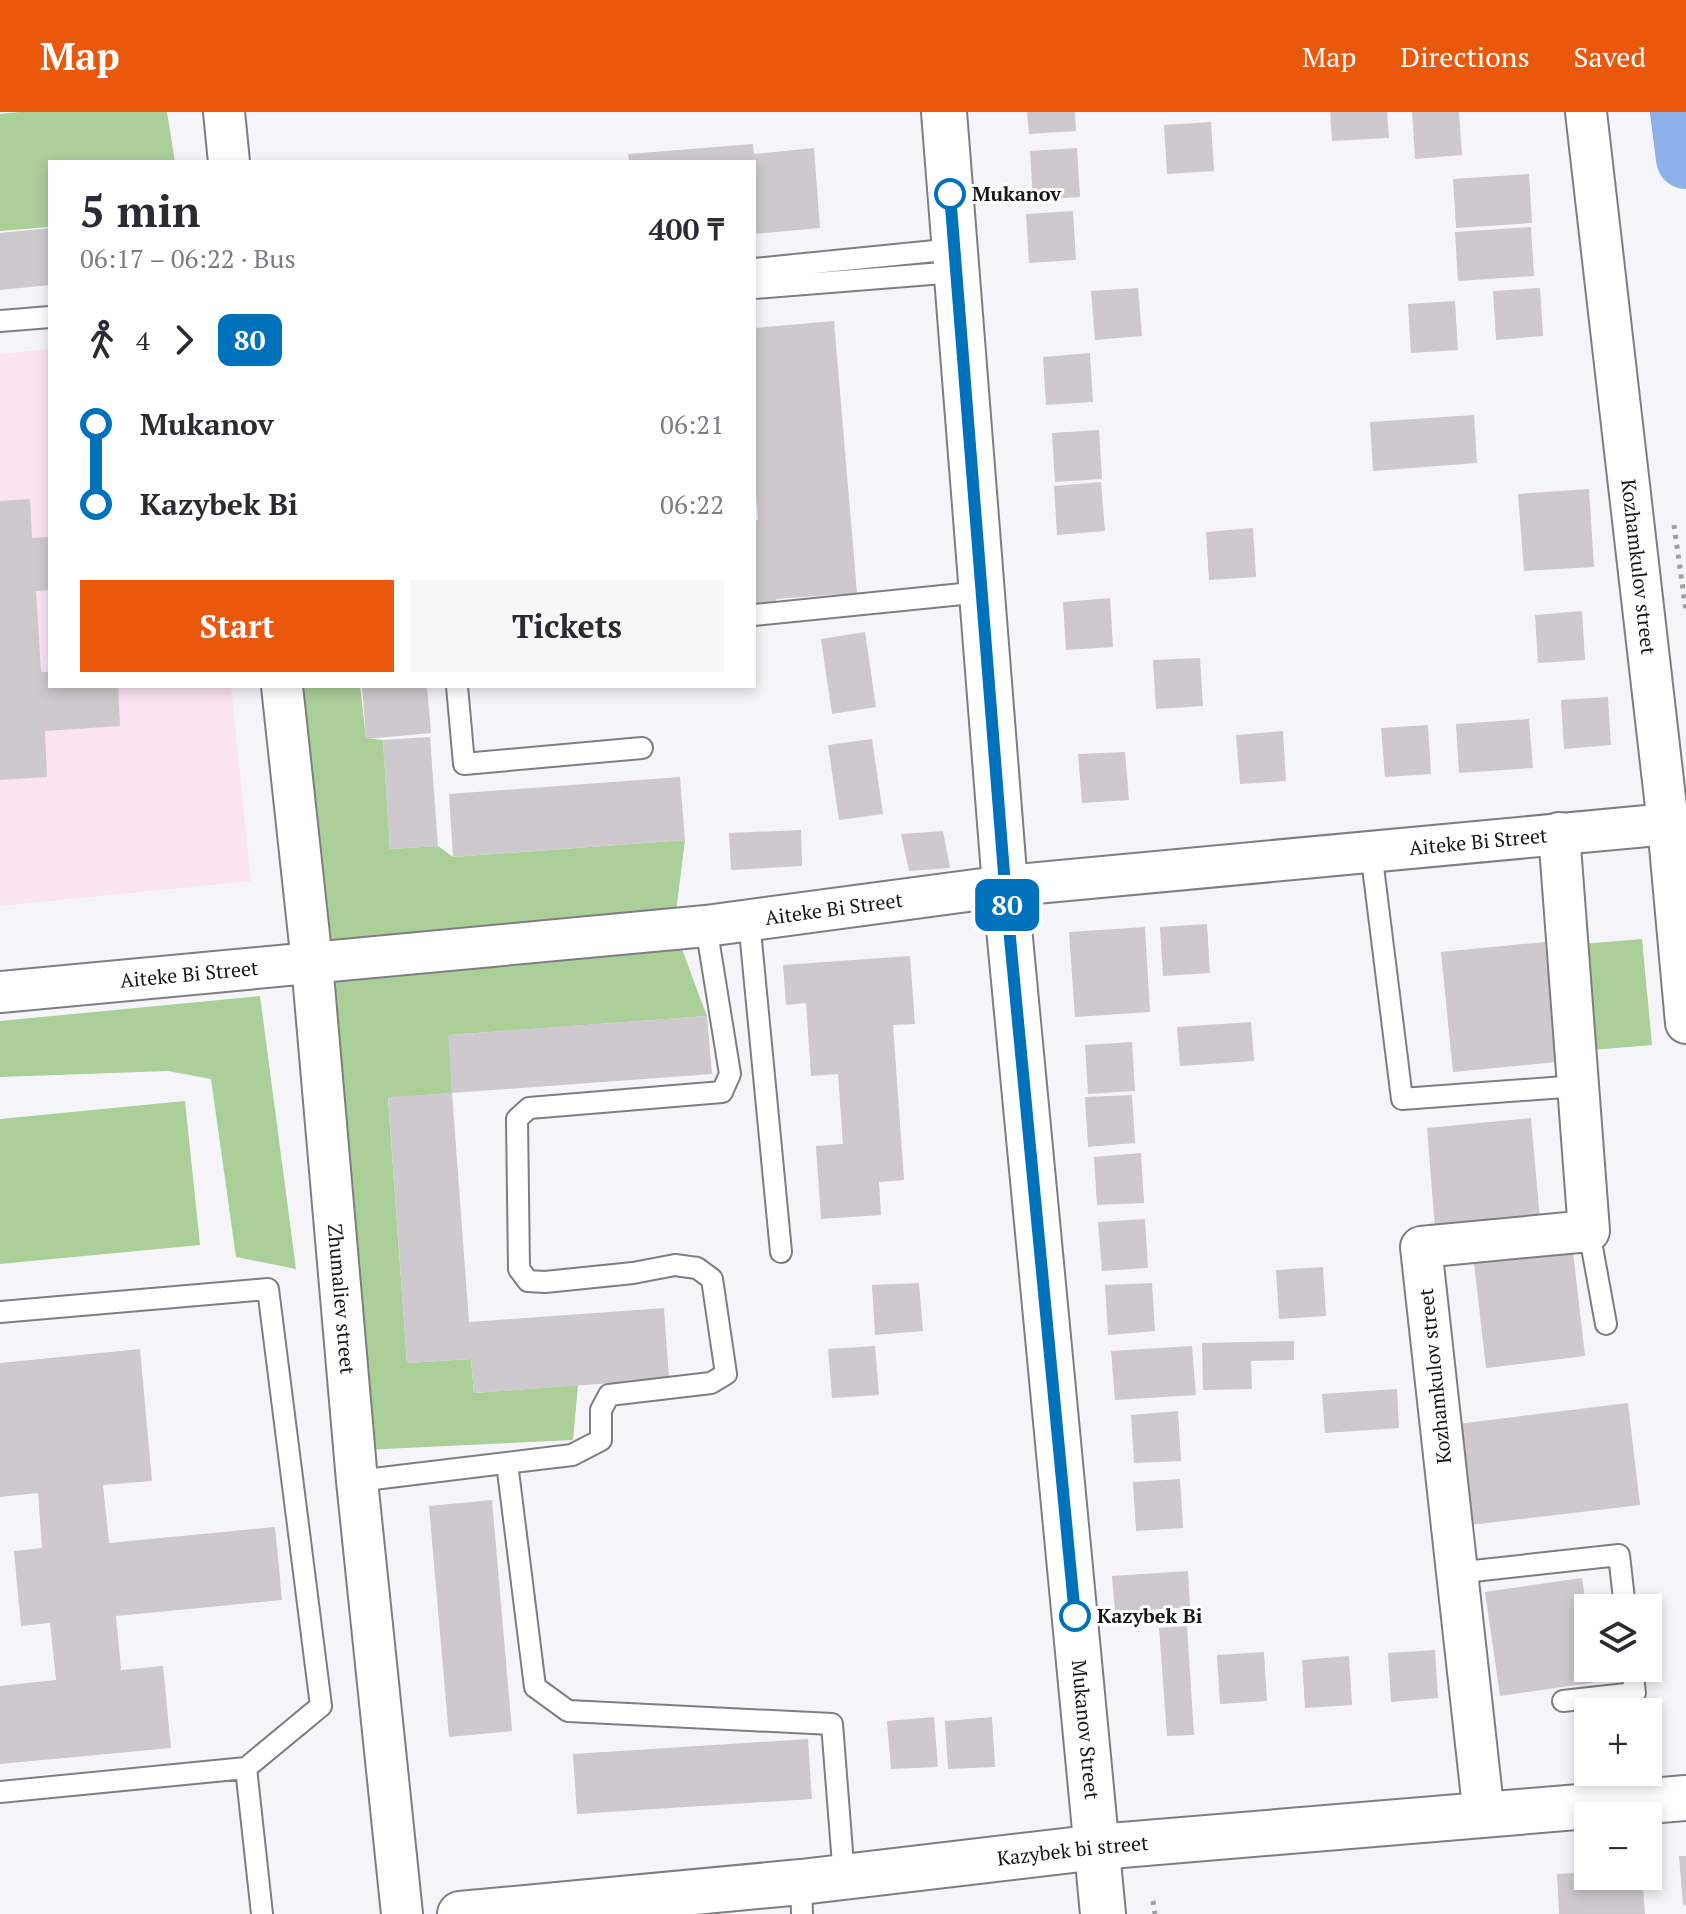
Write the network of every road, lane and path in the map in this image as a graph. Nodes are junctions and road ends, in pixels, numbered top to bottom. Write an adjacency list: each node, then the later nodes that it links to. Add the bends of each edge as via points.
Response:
1 (224, 112): 4 (street)
2 (944, 112): 5 (main road, Mukanov Street)
3 (1586, 112): 15 (street, Kozhamkulov street)
4 (229, 160)
5 (956, 260): 6 (lane); 7 (lane); 10 (main road, Mukanov Street)
6 (756, 269)
7 (756, 288)
8 (48, 317): 9 (lane)
9 (0, 321)
10 (982, 592): 11 (lane); 18 (main road, Mukanov Street)
11 (756, 615)
12 (282, 688): 21 (street, Zhumaliev street)
13 (457, 688): 14 (lane, via 464,764)
14 (642, 748)
15 (1668, 824): 16 (street, Aiteke Bi Street); 23 (street, Kozhamkulov street)
16 (1559, 833): 17 (street, Aiteke Bi Street); 24 (street)
17 (1371, 851): 18 (street, Aiteke Bi Street); 24 (lane, via 1402,1099)
18 (1005, 886): 19 (street, Aiteke Bi Street); 39 (main road, Mukanov Street)
19 (749, 920): 20 (street, Aiteke Bi Street); 26 (lane)
20 (706, 926): 21 (street, Aiteke Bi Street); 29 (lane, via 730,1074 722,1092 529,1108 517,1119 519,1269 528,1281 545,1282 675,1265 697,1268 712,1279 726,1374 711,1383 609,1395 601,1410 601,1440 588,1449)
21 (312, 963): 22 (street, Aiteke Bi Street); 30 (street, Zhumaliev street)
22 (0, 992)
23 (1686, 1023)
24 (1578, 1086): 25 (street)
25 (1589, 1231): 28 (lane); 31 (street, Kozhamkulov street, via 1421,1247)
26 (781, 1252)
27 (0, 1312): 35 (lane, via 268,1289 321,1706)
28 (1606, 1324)
29 (507, 1463): 30 (lane); 40 (lane, via 535,1687 568,1711 832,1724)
30 (357, 1481): 44 (street, Zhumaliev street)
31 (1455, 1573): 32 (lane, via 1619,1555); 38 (street, Kozhamkulov street)
32 (1623, 1594)
33 (1634, 1682): 34 (lane, via 1635,1693)
34 (1563, 1701)
35 (246, 1768): 36 (lane); 43 (lane)
36 (0, 1792)
37 (1686, 1798): 38 (main road, Kazybek bi street)
38 (1484, 1816): 39 (main road, Kazybek bi street)
39 (1098, 1847): 40 (main road, Kazybek bi street); 46 (main road, Mukanov Street)
40 (844, 1877): 41 (main road, Kazybek bi street)
41 (802, 1898): 45 (main road, Kazybek bi street)
42 (1153, 1901): 47 (path)
43 (262, 1914)
44 (402, 1914)
45 (460, 1914)
46 (1103, 1914)
47 (1155, 1914)

